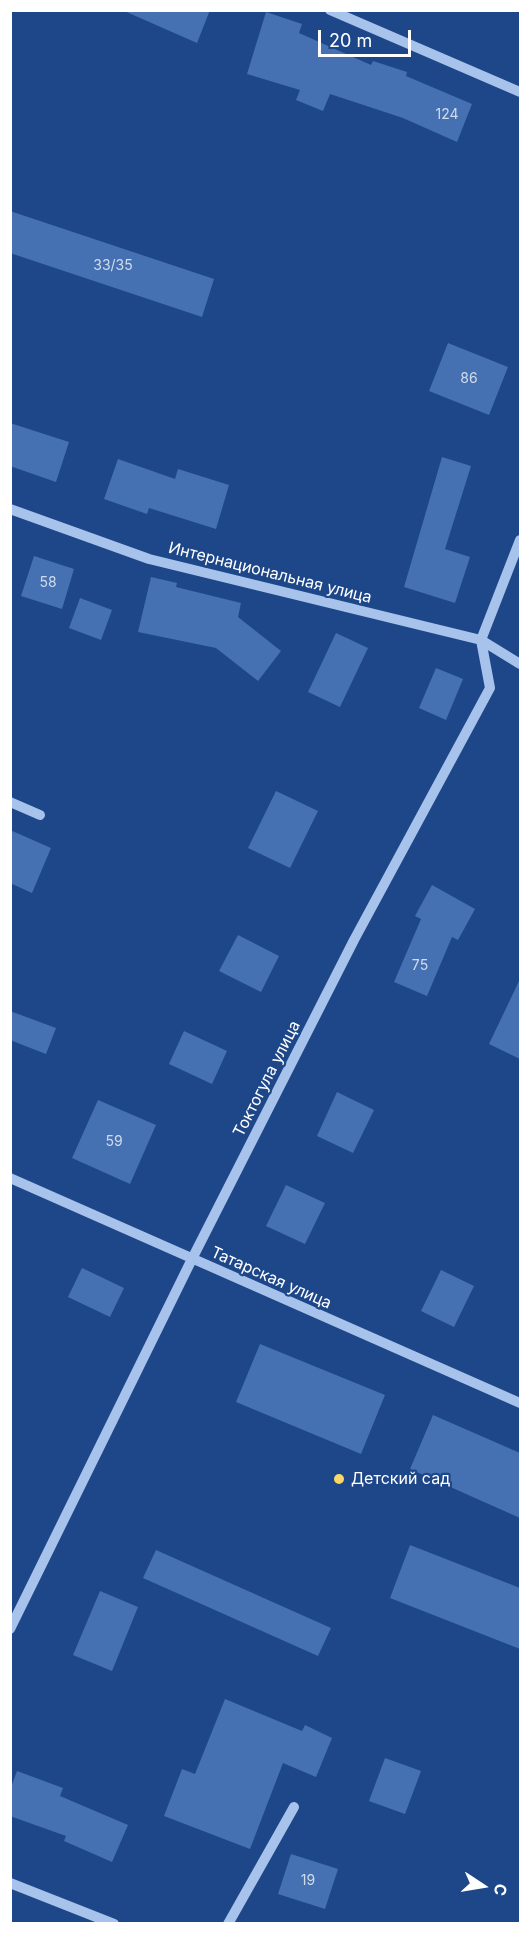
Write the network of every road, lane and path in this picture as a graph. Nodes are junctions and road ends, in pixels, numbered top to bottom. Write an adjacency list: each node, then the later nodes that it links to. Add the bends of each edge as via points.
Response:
1 (330, 10): 2 (street)
2 (520, 92)
3 (10, 509): 5 (street, Интернациональная улица, via 149,559)
4 (520, 540): 5 (street)
5 (481, 640): 6 (street, Интернациональная улица); 10 (street, Токтогула улица, via 490,688 354,940)
6 (520, 664)
7 (10, 802): 8 (street)
8 (40, 815)
9 (10, 1178): 10 (street, Татарская улица)
10 (192, 1259): 11 (street, Татарская улица); 12 (street, Токтогула улица)
11 (520, 1403)
12 (10, 1629)
13 (294, 1807): 16 (street)
14 (10, 1883): 15 (street)
15 (114, 1923)
16 (228, 1923)

